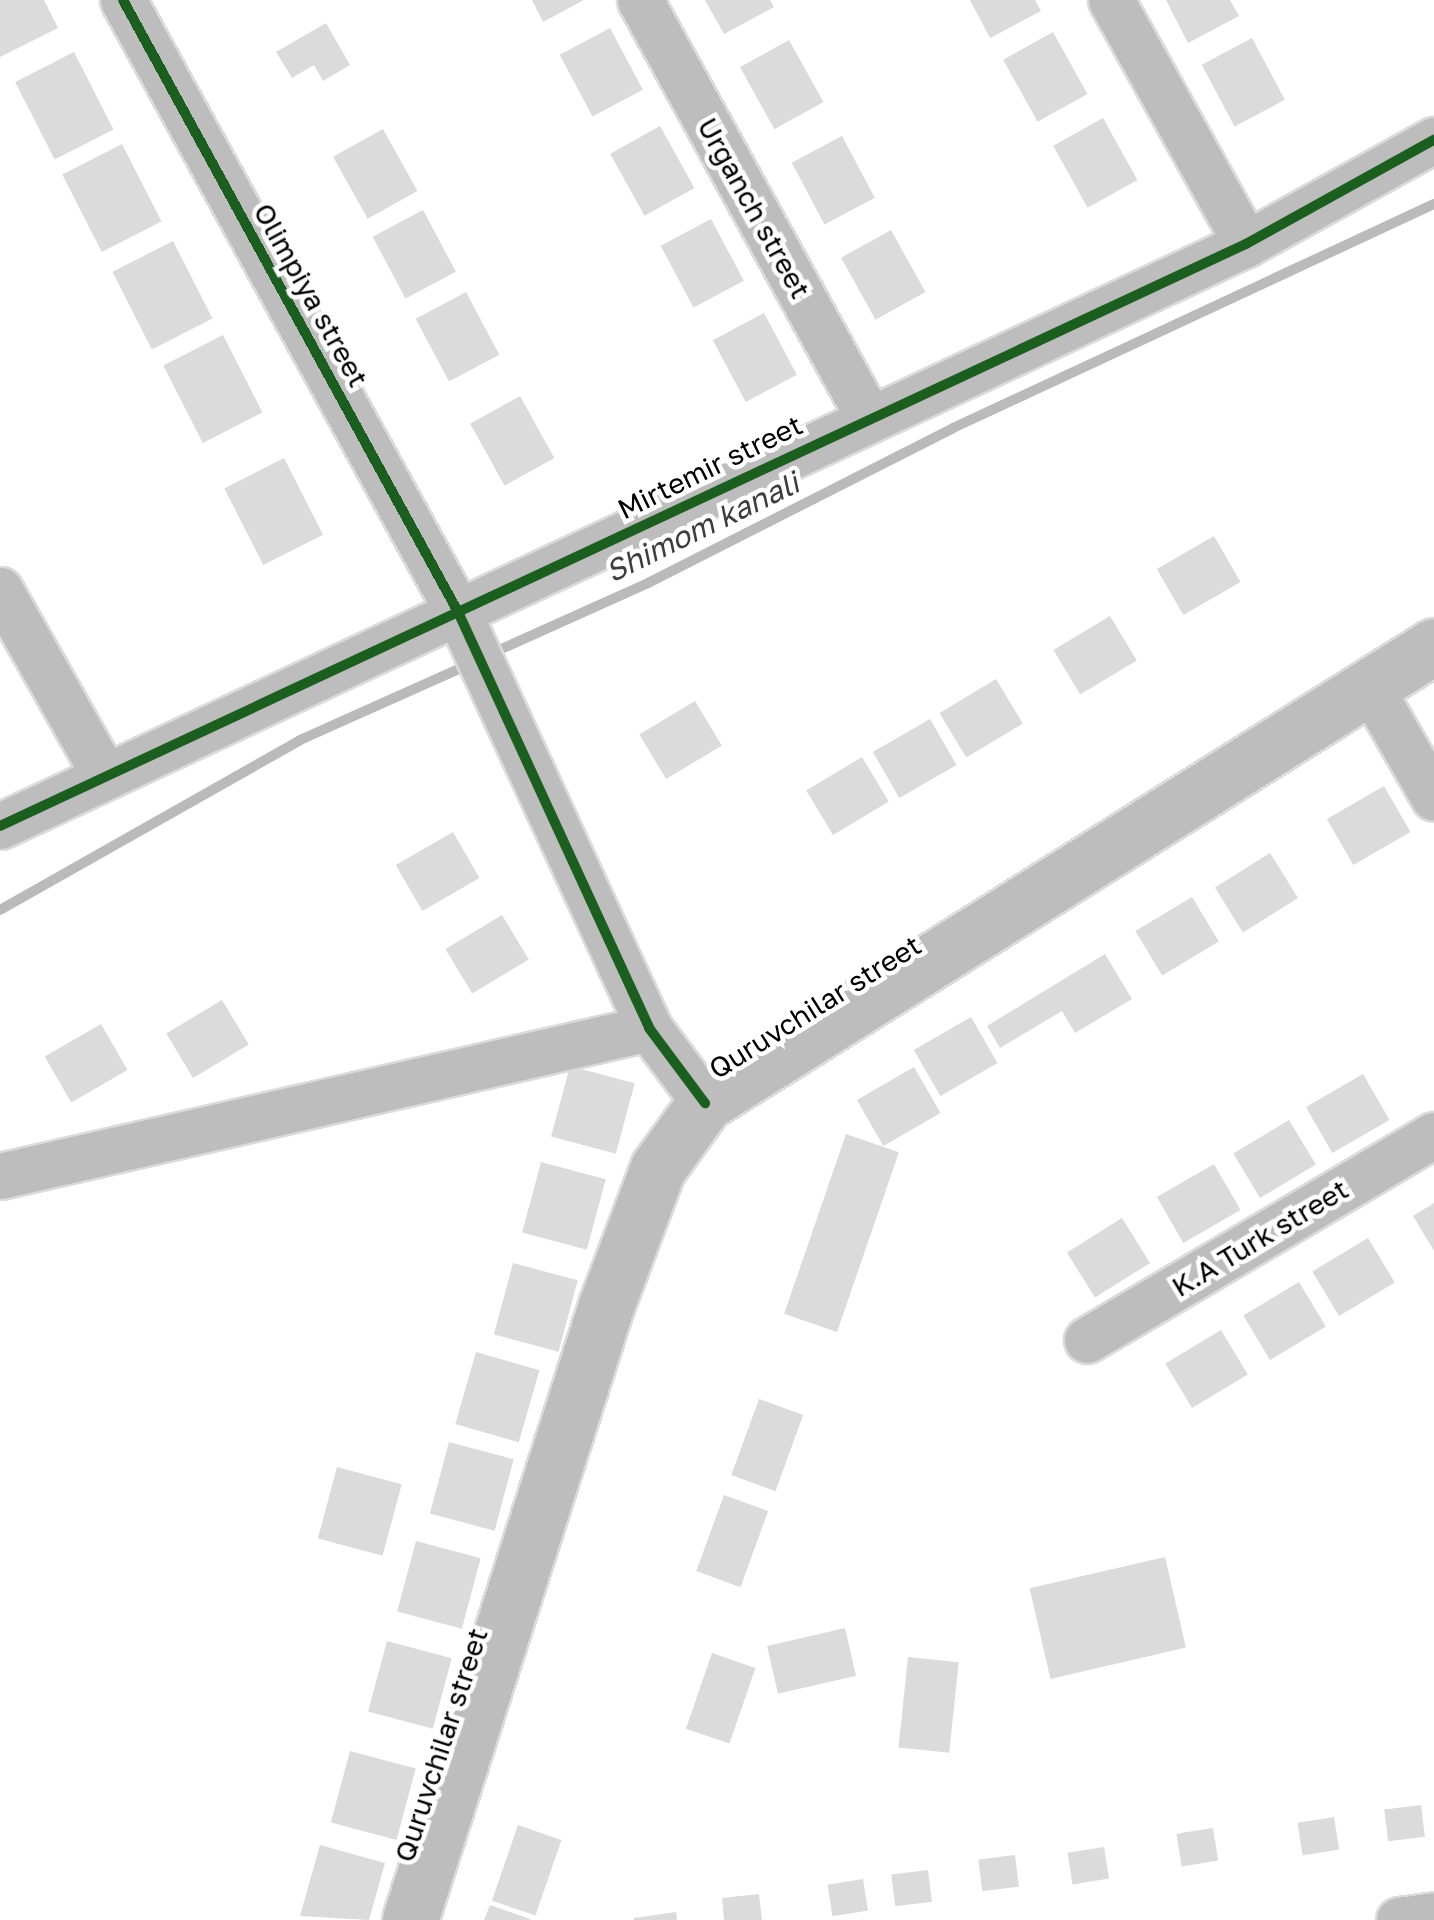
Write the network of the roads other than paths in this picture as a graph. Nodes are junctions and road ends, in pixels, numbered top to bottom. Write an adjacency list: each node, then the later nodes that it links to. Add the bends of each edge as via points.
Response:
1 (124, 0): 8 (street, Olimpiya street)
2 (640, 0): 6 (street, Urganch street)
3 (1111, 0): 5 (street)
4 (1434, 140): 5 (street, Mirtemir street)
5 (1246, 244): 6 (street, Mirtemir street)
6 (868, 416): 8 (street, Mirtemir street)
7 (0, 590): 11 (street)
8 (458, 612): 11 (street, Mirtemir street); 14 (street, Olimpiya street)
9 (1434, 646): 10 (main road, Quruvchilar street)
10 (1369, 684): 12 (street); 15 (main road, Quruvchilar street)
11 (103, 773): 13 (street, Mirtemir street)
12 (1434, 798)
13 (0, 826)
14 (649, 1028): 15 (street, Olimpiya street); 17 (street)
15 (705, 1103): 20 (main road, Quruvchilar street, via 658,1168 606,1306)
16 (1434, 1135): 18 (street, K.A Turk street)
17 (0, 1176)
18 (1087, 1340)
19 (1434, 1915): 21 (street)
20 (410, 1920)
21 (1399, 1920)

